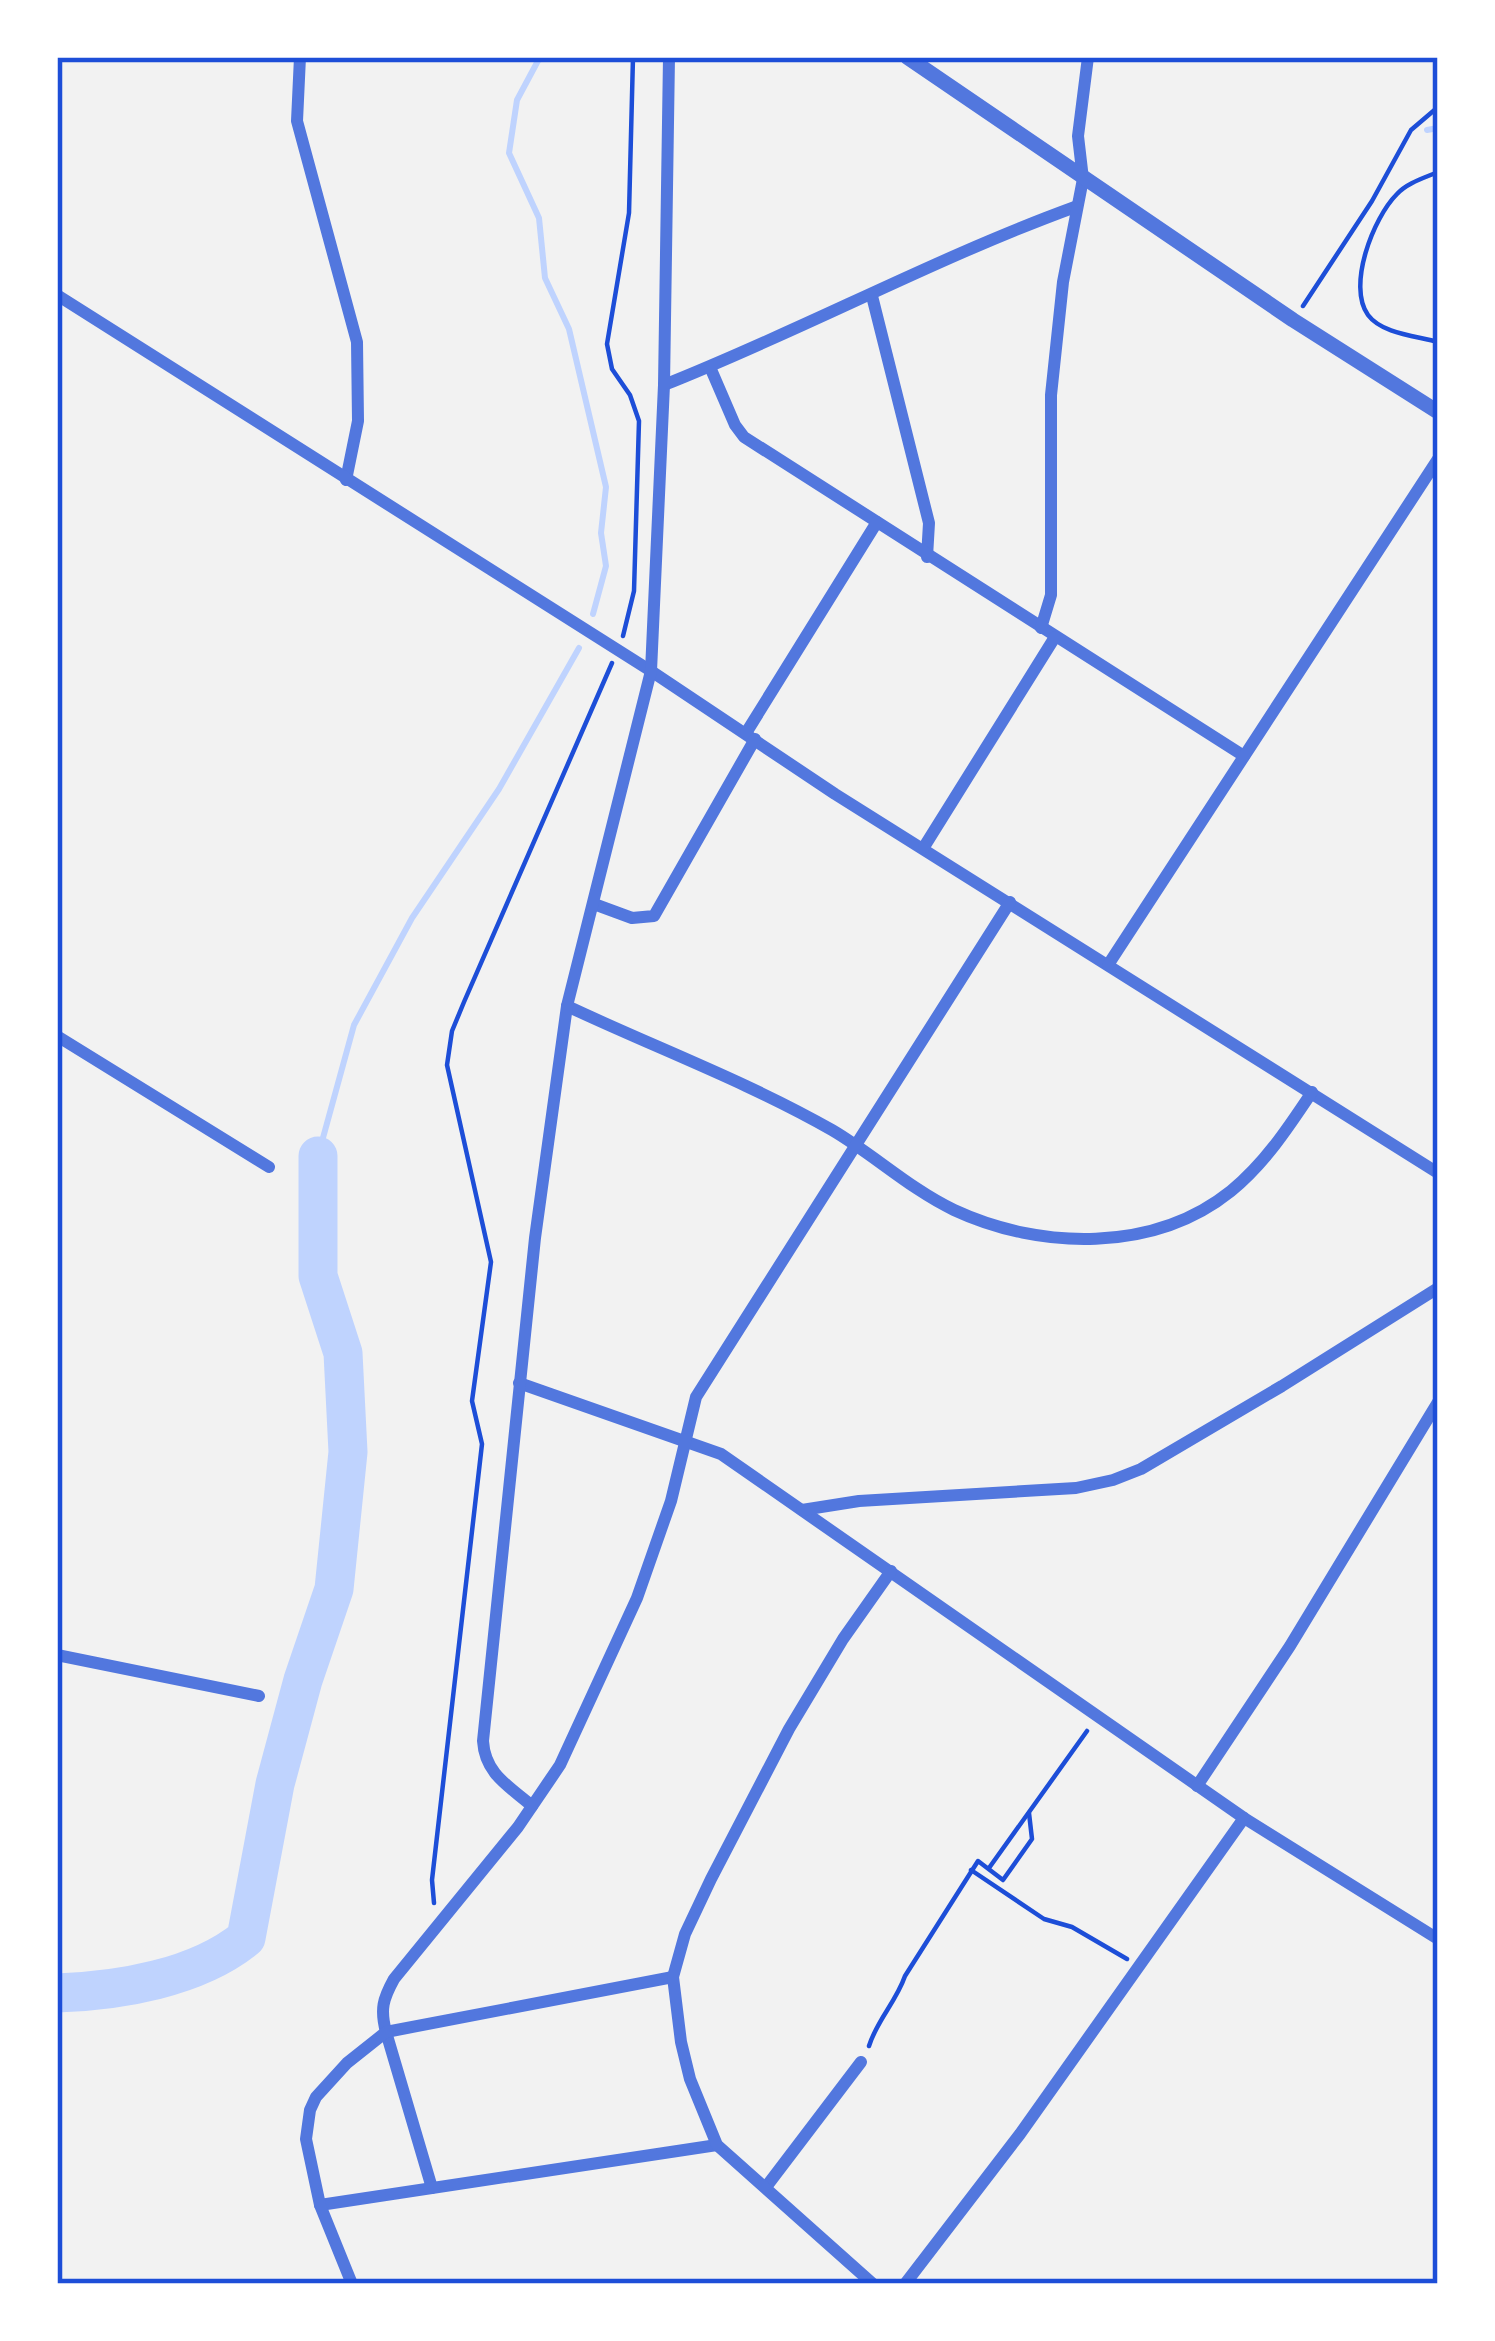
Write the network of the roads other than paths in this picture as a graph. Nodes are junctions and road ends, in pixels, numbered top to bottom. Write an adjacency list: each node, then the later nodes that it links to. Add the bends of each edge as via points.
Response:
1 (300, 57): 13 (street, via 297,121 357,342 358,421)
2 (669, 57): 10 (street)
3 (907, 57): 5 (street)
4 (1088, 57): 5 (street, via 1078,136)
5 (1083, 179): 6 (street); 11 (street)
6 (1076, 207): 8 (street); 16 (street, via 1051,395 1051,595)
7 (57, 295): 13 (street)
8 (872, 296): 9 (street); 15 (street, via 929,523)
9 (710, 367): 10 (street); 14 (street, via 744,437)
10 (664, 385): 18 (street)
11 (1438, 412)
12 (1438, 459): 20 (street)
13 (346, 479): 18 (street)
14 (877, 522): 15 (street); 19 (street)
15 (928, 557): 16 (street)
16 (1041, 628): 17 (street)
17 (1055, 638): 20 (street); 21 (street)
18 (651, 671): 19 (street); 23 (street)
19 (750, 736): 21 (street); 23 (street, via 654,916 632,919)
20 (1244, 756): 24 (street)
21 (924, 847): 22 (street)
22 (1010, 902): 24 (street); 28 (street)
23 (594, 904): 25 (street)
24 (1108, 965): 27 (street)
25 (567, 1006): 28 (street); 32 (street)
26 (57, 1036): 29 (street)
27 (1312, 1092): 28 (street, via 1273,1149 1229,1192 1151,1232 1110,1238 1002,1228 951,1208); 30 (street)
28 (855, 1146): 34 (street, via 696,1397)
29 (269, 1167)
30 (1438, 1173)
31 (1438, 1288): 35 (street, via 1113,1480)
32 (519, 1384): 34 (street); 40 (street, via 483,1742 492,1773)
33 (1438, 1402): 39 (street)
34 (686, 1439): 35 (street); 40 (street, via 637,1598 560,1765)
35 (802, 1510): 36 (street)
36 (891, 1571): 39 (street); 43 (street, via 790,1729 710,1879)
37 (57, 1655): 38 (street)
38 (259, 1696)
39 (1197, 1786): 41 (street)
40 (532, 1806): 44 (street, via 394,1979 380,2011)
41 (1244, 1818): 42 (street); 53 (street)
42 (1438, 1939)
43 (674, 1977): 44 (street); 46 (street, via 690,2079)
44 (386, 2032): 48 (street); 49 (street, via 346,2063 310,2110 306,2139)
45 (862, 2062): 47 (street)
46 (717, 2144): 47 (street); 48 (street)
47 (766, 2187): 50 (street)
48 (432, 2188): 49 (street)
49 (320, 2205): 51 (street)
50 (855, 2279): 52 (street)
51 (352, 2284)
52 (873, 2284)
53 (905, 2284)

